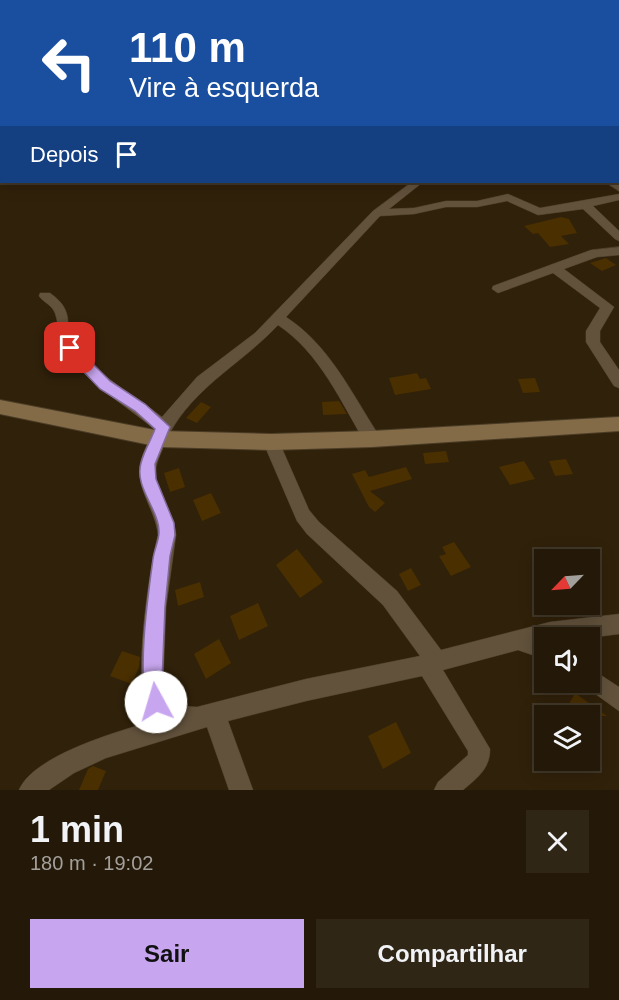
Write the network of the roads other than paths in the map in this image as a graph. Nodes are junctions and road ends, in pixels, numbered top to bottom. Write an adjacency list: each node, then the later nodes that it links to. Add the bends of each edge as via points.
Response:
1 (417, 183): 4 (street)
2 (619, 197): 3 (street)
3 (585, 205): 4 (street, via 538,212 508,197 477,204); 5 (street)
4 (377, 213): 10 (street, via 307,284)
5 (619, 237)
6 (619, 251): 7 (street, via 595,253)
7 (556, 269): 8 (street); 11 (street, via 607,307 593,331 593,342)
8 (498, 289)
9 (45, 296): 14 (street, via 59,307 64,338 70,348 105,385 140,408)
10 (279, 319): 14 (street, via 202,381 179,405); 15 (street, via 302,334 317,352)
11 (619, 382)
12 (0, 407): 14 (street)
13 (619, 424): 15 (street)
14 (161, 433): 16 (street); 24 (street, via 148,464 148,479 167,535 156,607 152,683 156,702)
15 (372, 439): 16 (street)
16 (271, 442): 20 (street, via 303,515 390,598)
17 (619, 624): 18 (street, via 550,632)
18 (519, 641): 19 (street); 20 (street)
19 (534, 646)
20 (432, 663): 23 (street); 27 (street, via 479,749 476,763)
21 (600, 686): 22 (street)
22 (619, 700)
23 (215, 714): 24 (street); 26 (street)
24 (190, 721): 25 (street, via 98,750 49,773)
25 (31, 790)
26 (241, 790)
27 (446, 790)

